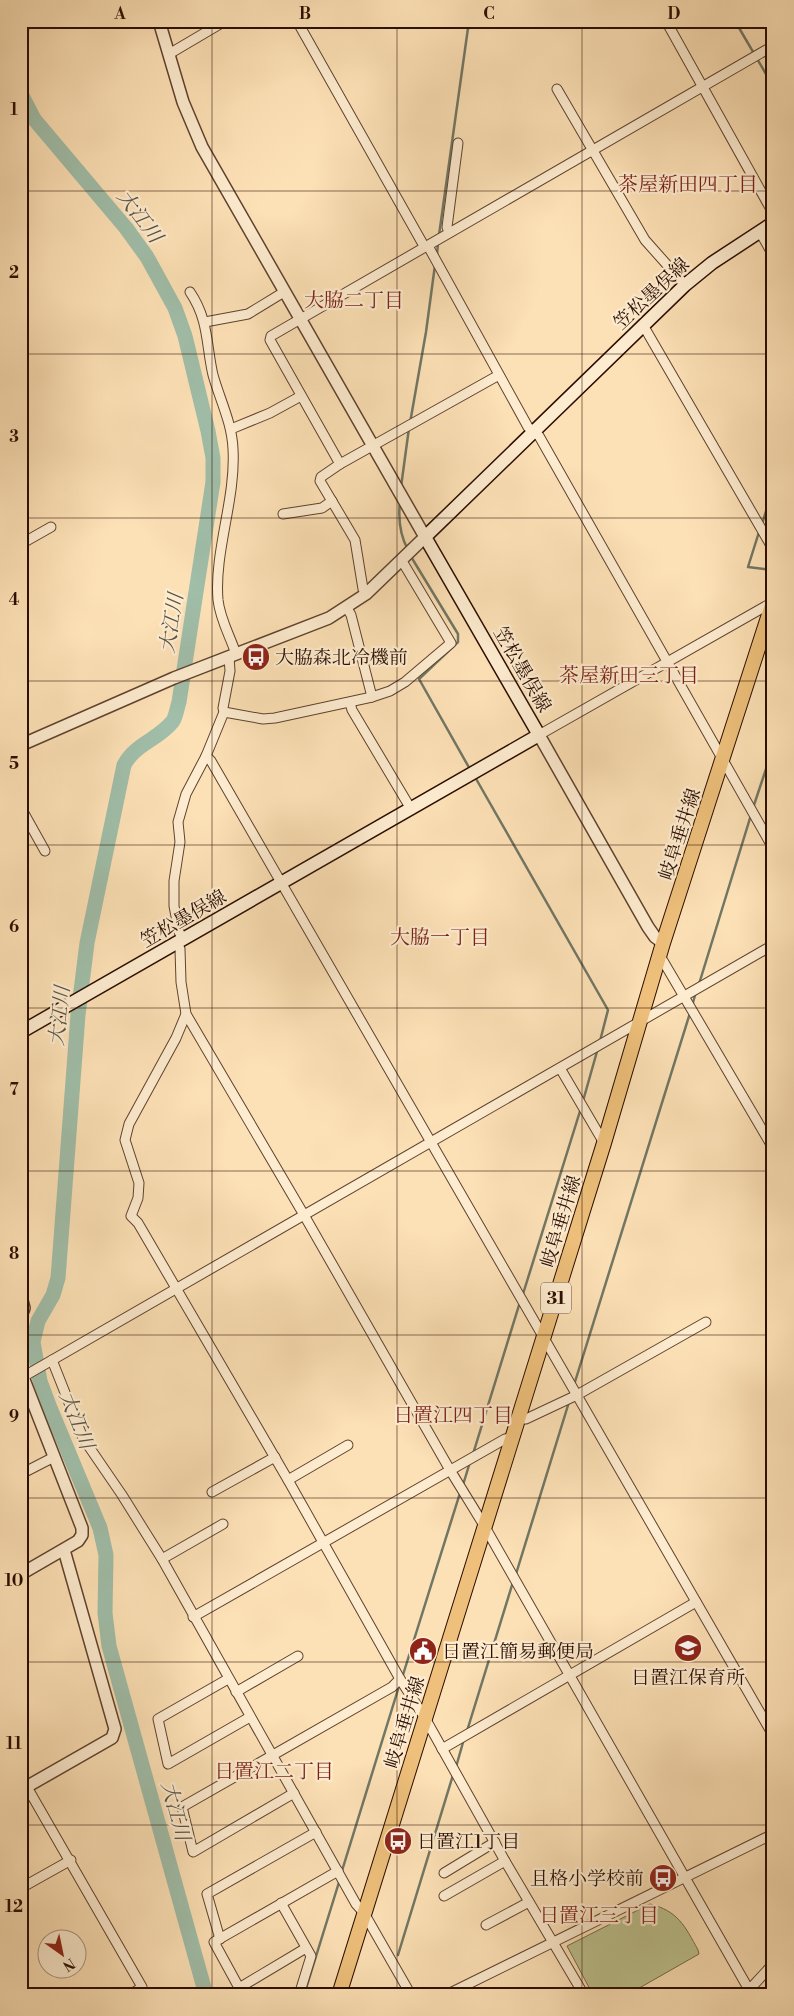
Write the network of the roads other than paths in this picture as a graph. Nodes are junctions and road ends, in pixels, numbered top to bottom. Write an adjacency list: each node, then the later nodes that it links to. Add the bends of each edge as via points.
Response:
1 (159, 21): 6 (street)
2 (225, 21): 6 (street)
3 (297, 21): 15 (street)
4 (666, 21): 7 (street)
5 (773, 46): 7 (street)
6 (169, 54): 19 (street, via 183,102 202,147)
7 (702, 86): 10 (street); 11 (street)
8 (557, 89): 10 (street)
9 (458, 143): 13 (street)
10 (592, 149): 13 (street); 17 (street, via 644,240)
11 (773, 213)
12 (773, 223): 14 (main road, 笠松墨俣線)
13 (449, 232): 15 (street)
14 (760, 232): 16 (street); 17 (main road, 笠松墨俣線)
15 (426, 246): 20 (street); 23 (street)
16 (773, 255)
17 (685, 285): 22 (main road, 笠松墨俣線)
18 (190, 292): 21 (street)
19 (284, 292): 20 (street); 21 (street, via 248,314)
20 (300, 319): 24 (street, via 270,340); 27 (street)
21 (205, 322): 25 (street, via 213,375)
22 (643, 325): 26 (main road, 笠松墨俣線); 34 (street)
23 (499, 375): 26 (street); 27 (street)
24 (301, 396): 25 (street); 28 (street)
25 (231, 429): 39 (street, via 231,487 218,590 221,616)
26 (533, 432): 32 (main road, 笠松墨俣線); 40 (street, via 539,436)
27 (374, 446): 28 (street); 32 (street)
28 (340, 464): 29 (street, via 321,476 320,481)
29 (332, 501): 30 (street, via 322,508); 36 (street, via 355,540)
30 (284, 514)
31 (51, 527): 33 (street)
32 (425, 537): 35 (street); 44 (main road, 笠松墨俣線)
33 (21, 544)
34 (773, 549)
35 (402, 561): 36 (street); 41 (street, via 450,643 405,682)
36 (366, 594): 38 (street)
37 (773, 602): 40 (street); 47 (main road, 岐阜垂井線 / 31)
38 (347, 608): 39 (street, via 313,625); 41 (street, via 352,615)
39 (232, 655): 43 (street); 45 (street)
40 (668, 662): 44 (street); 47 (street)
41 (372, 697): 42 (street)
42 (350, 703): 43 (street, via 266,719); 49 (street)
43 (224, 712): 46 (street)
44 (539, 735): 49 (main road, 笠松墨俣線); 55 (street)
45 (21, 745)
46 (206, 756): 52 (street); 53 (street, via 186,794 178,822 180,842 174,906)
47 (722, 762): 50 (street); 55 (main road, 岐阜垂井線 / 31)
48 (21, 808): 51 (street)
49 (411, 809): 52 (main road, 笠松墨俣線)
50 (773, 848)
51 (45, 851)
52 (283, 882): 53 (main road, 笠松墨俣線); 61 (street)
53 (180, 941): 57 (street); 59 (main road, 笠松墨俣線)
54 (773, 945): 56 (street)
55 (661, 949): 56 (street); 58 (main road, 岐阜垂井線 / 31)
56 (686, 996): 58 (street); 63 (street)
57 (186, 1014): 64 (street); 65 (street, via 125,1133 139,1183 138,1198 131,1216)
58 (640, 1022): 60 (street); 62 (main road, 岐阜垂井線 / 31)
59 (21, 1032)
60 (560, 1068): 61 (street); 62 (street)
61 (430, 1142): 64 (street); 69 (street)
62 (604, 1143): 69 (main road, 岐阜垂井線 / 31)
63 (773, 1148)
64 (304, 1215): 65 (street); 78 (street)
65 (177, 1289): 70 (street); 77 (street)
66 (21, 1297): 67 (street, via 24,1308)
67 (21, 1316)
68 (706, 1322): 72 (street)
69 (543, 1339): 72 (street); 73 (main road, 岐阜垂井線 / 31)
70 (49, 1361): 71 (street); 86 (street, via 83,1438)
71 (24, 1375): 76 (street)
72 (578, 1395): 73 (street, via 526,1419); 88 (street)
73 (518, 1419): 74 (main road, 岐阜垂井線 / 31)
74 (512, 1437): 78 (street); 83 (main road, 岐阜垂井線 / 31)
75 (348, 1445): 80 (street)
76 (54, 1457): 79 (street); 85 (street, via 82,1528 78,1541)
77 (275, 1457): 80 (street); 81 (street)
78 (450, 1470): 83 (street); 84 (street)
79 (21, 1474)
80 (288, 1480): 84 (street)
81 (212, 1492)
82 (223, 1524): 86 (street)
83 (485, 1527): 91 (street); 96 (main road, 岐阜垂井線 / 31)
84 (323, 1543): 89 (street); 93 (street)
85 (64, 1550): 87 (street); 100 (street, via 115,1728 112,1738)
86 (162, 1559): 89 (street)
87 (21, 1574)
88 (696, 1602): 91 (street); 97 (street)
89 (193, 1617): 92 (street)
90 (298, 1656): 94 (street)
91 (568, 1674): 98 (street); 109 (street)
92 (228, 1678): 94 (street); 95 (street, via 158,1719 168,1764)
93 (400, 1679): 96 (street); 99 (street)
94 (236, 1692): 95 (street)
95 (250, 1717): 99 (street)
96 (425, 1718): 98 (street); 114 (main road, 岐阜垂井線 / 31)
97 (773, 1735)
98 (442, 1749): 104 (street)
99 (272, 1755): 101 (street); 101 (street, via 182,1807 194,1852)
100 (24, 1788): 105 (street)
101 (294, 1793): 102 (street)
102 (316, 1832): 107 (street); 116 (street, via 207,1894)
103 (773, 1834): 109 (street)
104 (495, 1842): 106 (street); 108 (street)
105 (71, 1860): 110 (street); 122 (street, via 142,1988)
106 (505, 1861): 111 (street); 112 (street)
107 (338, 1871): 113 (street); 114 (street)
108 (444, 1873)
109 (685, 1877): 117 (street); 121 (street)
110 (21, 1888)
111 (444, 1896)
112 (530, 1902): 115 (street); 117 (street)
113 (281, 1903): 116 (street); 118 (street)
114 (364, 1912): 124 (main road, 岐阜垂井線 / 31); 125 (street)
115 (486, 1924)
116 (220, 1938): 120 (street, via 214,1942)
117 (553, 1942): 126 (street); 127 (street)
118 (306, 1948): 120 (street); 123 (street, via 311,1956)
119 (773, 1964): 121 (street)
120 (241, 1991)
121 (750, 1992)
122 (130, 1995)
123 (299, 1995)
124 (339, 1995)
125 (411, 1995)
126 (446, 1995)
127 (584, 1995)

